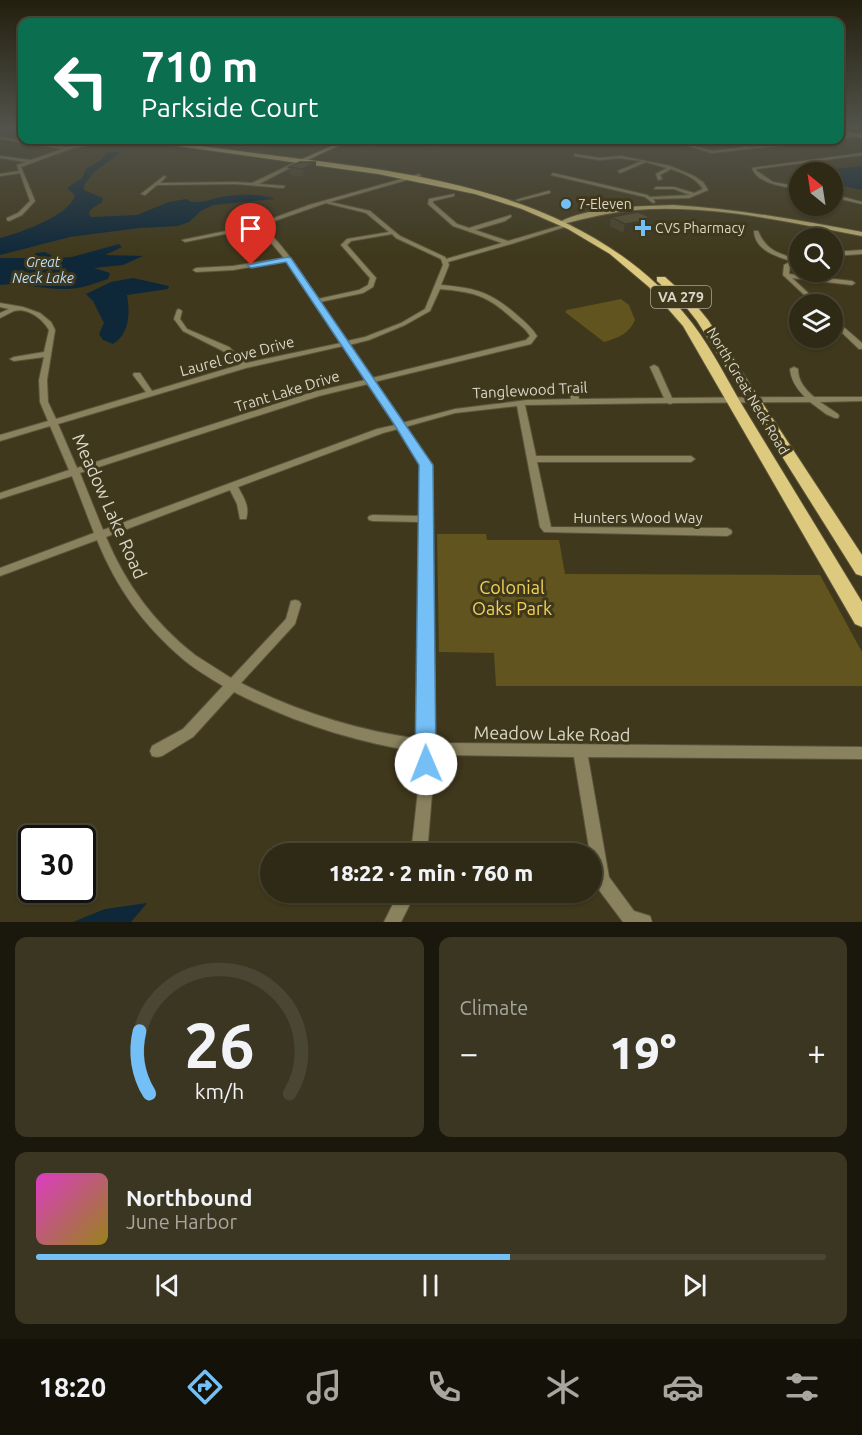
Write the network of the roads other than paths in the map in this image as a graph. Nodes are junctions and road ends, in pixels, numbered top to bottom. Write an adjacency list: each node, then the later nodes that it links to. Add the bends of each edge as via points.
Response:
1 (283, 170): 15 (street)
2 (375, 170): 11 (main road, North Great Neck Road / VA 279)
3 (625, 170): 8 (street)
4 (666, 170): 13 (street, via 658,174)
5 (676, 170): 22 (street, via 704,185 706,190)
6 (755, 170): 16 (street, via 772,183)
7 (20, 172): 9 (street); 30 (street, via 33,201)
8 (620, 172)
9 (0, 174)
10 (553, 174): 23 (street)
11 (417, 176): 25 (main road, North Great Neck Road / VA 279); 26 (street); 31 (main road, North Great Neck Road / VA 279, via 503,199)
12 (164, 177): 14 (street)
13 (660, 179)
14 (159, 184): 15 (street); 20 (street)
15 (254, 184): 17 (street)
16 (789, 186)
17 (283, 187)
18 (656, 188): 22 (street)
19 (548, 192): 25 (street)
20 (143, 195)
21 (452, 195): 33 (street, via 430,203 451,223)
22 (698, 195): 23 (street)
23 (650, 198): 28 (street)
24 (843, 198): 27 (street)
25 (518, 200): 31 (main road, North Great Neck Road / VA 279)
26 (325, 202): 32 (street); 35 (street, via 364,210)
27 (862, 203)
28 (658, 209): 31 (main road, via 602,213); 36 (main road, via 744,213)
29 (509, 216): 33 (street)
30 (9, 219)
31 (569, 223): 36 (main road, via 645,213 714,213); 38 (street); 69 (main road, North Great Neck Road / VA 279, via 624,250 690,305); 72 (main road, North Great Neck Road / VA 279, via 611,250 667,297)
32 (256, 226): 37 (street); 42 (street)
33 (468, 230): 38 (street)
34 (756, 232): 41 (street, via 765,249)
35 (391, 233): 43 (street); 50 (street, via 349,240 344,245 373,278 371,286 361,292)
36 (862, 236)
37 (185, 240)
38 (506, 242): 43 (street)
39 (862, 252): 40 (street)
40 (843, 253)
41 (789, 257)
42 (288, 260): 45 (street); 50 (street)
43 (444, 260): 48 (street, Laurel Cove Drive)
44 (789, 265): 46 (street)
45 (195, 270)
46 (786, 274): 47 (street); 49 (street)
47 (852, 283)
48 (439, 286): 56 (street, Laurel Cove Drive, via 424,314 377,336); 64 (street, Trant Lake Drive, via 477,291 496,300 534,336)
49 (807, 294)
50 (316, 301): 56 (street)
51 (0, 305): 52 (street, Meadow Lake Road)
52 (14, 309): 54 (street); 58 (street, Meadow Lake Road, via 48,321 52,330)
53 (179, 311): 60 (street, via 177,319 185,330 226,349)
54 (0, 316)
55 (843, 329): 57 (street)
56 (345, 344): 60 (street, Laurel Cove Drive); 64 (street)
57 (862, 346)
58 (48, 354): 59 (street); 75 (street, Meadow Lake Road, via 43,393)
59 (14, 359)
60 (244, 366): 66 (street, Laurel Cove Drive)
61 (654, 367): 71 (street)
62 (794, 369): 68 (street, via 794,378)
63 (137, 375): 66 (street)
64 (371, 380): 76 (street); 80 (street, Trant Lake Drive, via 316,394)
65 (572, 386): 70 (street)
66 (151, 394): 75 (street, Laurel Cove Drive)
67 (862, 399): 68 (street, Tanglewood Trail)
68 (813, 400): 69 (street, Tanglewood Trail); 74 (street)
69 (755, 401): 72 (street, Tanglewood Trail); 88 (main road, North Great Neck Road / VA 279)
70 (576, 402): 71 (street, Tanglewood Trail); 73 (street, Tanglewood Trail)
71 (670, 402): 72 (street, Tanglewood Trail)
72 (734, 402): 91 (main road, North Great Neck Road / VA 279)
73 (520, 403): 76 (street, Tanglewood Trail, via 455,411); 78 (street)
74 (835, 416)
75 (53, 422): 77 (street, Laurel Cove Drive); 80 (street, Meadow Lake Road)
76 (401, 424): 81 (street, Tanglewood Trail); 85 (street, via 426,465)
77 (0, 438)
78 (532, 459): 79 (street); 86 (street, Hunters Wood Way, via 544,527 548,530)
79 (691, 459)
80 (75, 473): 82 (street, Trant Lake Drive); 87 (street, Meadow Lake Road)
81 (233, 486): 83 (street, via 242,504); 87 (street, Tanglewood Trail)
82 (0, 496)
83 (243, 517)
84 (373, 518): 85 (street)
85 (427, 519): 93 (street)
86 (727, 532)
87 (99, 535): 89 (street, Tanglewood Trail); 92 (street, Meadow Lake Road, via 129,594 158,628 206,671)
88 (862, 569)
89 (0, 572)
90 (295, 604): 92 (street, via 291,621)
91 (862, 619)
92 (233, 686): 93 (street, Meadow Lake Road, via 316,721); 94 (street, via 188,733)
93 (425, 747): 95 (street, Meadow Lake Road); 97 (street)
94 (157, 751)
95 (580, 752): 96 (street, Meadow Lake Road); 100 (street, via 602,880 629,916)
96 (862, 753)
97 (420, 843)
98 (402, 903): 99 (street)
99 (392, 922)
100 (644, 922)

